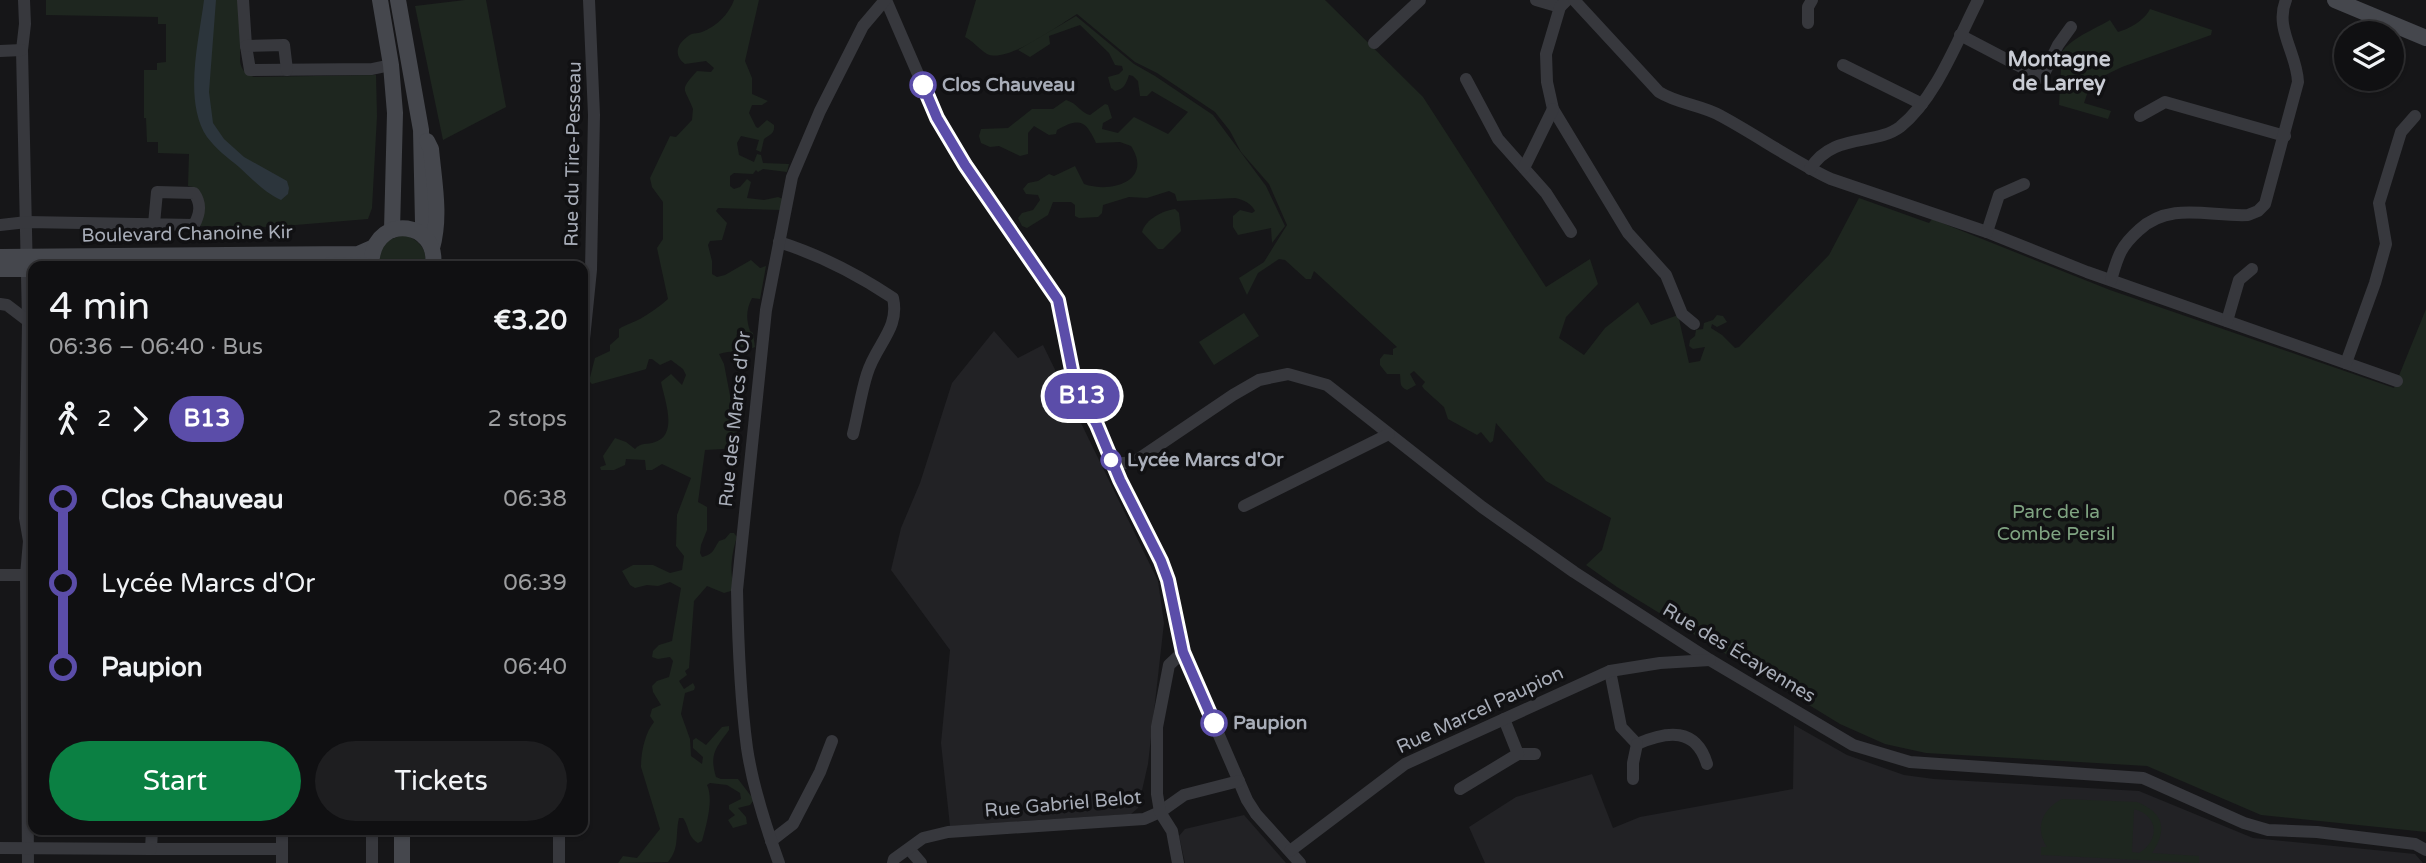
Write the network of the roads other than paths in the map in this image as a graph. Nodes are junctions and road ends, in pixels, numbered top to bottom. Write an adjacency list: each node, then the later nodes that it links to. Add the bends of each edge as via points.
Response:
1 (24, 0): 21 (street)
2 (243, 0): 20 (street)
3 (380, 0): 23 (main road)
4 (398, 0): 42 (main road, via 421,130 422,223)
5 (589, 0): 54 (street, Rue du Tire-Pesseau, via 594,115)
6 (886, 0): 41 (street, Rue des Marcs d'Or, via 863,26 820,111 792,177); 63 (street, via 937,118 1058,300 1073,375)
7 (1419, 0): 19 (street)
8 (1536, 0): 14 (street)
9 (1574, 0): 33 (street, via 1659,92 1720,115)
10 (1812, 0): 15 (street)
11 (1978, 0): 17 (street)
12 (2286, 0): 31 (street, via 2281,17 2298,82)
13 (2336, 0): 18 (main road)
14 (1563, 3): 28 (street, via 1545,63)
15 (1808, 23)
16 (2071, 27): 17 (street, via 2042,78)
17 (1960, 34): 27 (street)
18 (2426, 38)
19 (1374, 43)
20 (246, 46): 25 (street, via 250,70); 25 (street, via 284,46)
21 (22, 50): 22 (street); 35 (street)
22 (0, 51)
23 (391, 65): 25 (street); 38 (main road, via 395,113)
24 (1843, 65): 27 (street)
25 (287, 71)
26 (1466, 79): 32 (street, via 1498,139)
27 (1922, 104): 33 (street, via 1896,129 1844,143)
28 (1553, 108): 32 (street); 58 (street, via 1628,233 1666,275 1682,314)
29 (2140, 116): 31 (street, via 2165,103)
30 (2414, 116): 59 (street, via 2401,132 2379,203 2386,244)
31 (2285, 136): 53 (street, via 2262,208 2244,215 2180,212 2159,216 2123,245)
32 (1524, 168): 39 (street)
33 (1810, 169): 40 (street)
34 (2024, 184): 40 (street, via 1999,195)
35 (27, 222): 36 (street); 37 (street); 45 (street)
36 (154, 224)
37 (0, 225)
38 (392, 230): 42 (main road, via 411,229); 43 (main road)
39 (1571, 232)
40 (1987, 232): 53 (street)
41 (779, 242): 61 (street, via 811,252 892,298 896,312 892,326 867,373); 87 (street, Rue des Marcs d'Or, via 766,310 737,590 747,749)
42 (430, 244): 48 (main road)
43 (374, 247): 46 (main road, Boulevard Chanoine Kir, via 354,254); 47 (main road)
44 (0, 257): 49 (main road, Boulevard Chanoine Kir)
45 (29, 261)
46 (147, 261)
47 (371, 261)
48 (432, 261)
49 (28, 265)
50 (28, 265): 51 (main road, Boulevard Chanoine Kir)
51 (0, 269)
52 (2252, 269): 57 (street, via 2239,280)
53 (2111, 280): 57 (street)
54 (588, 300)
55 (0, 304): 56 (street)
56 (28, 321): 65 (street)
57 (2227, 321): 59 (street)
58 (1694, 324)
59 (2346, 363): 60 (street)
60 (2396, 381)
61 (853, 433)
62 (1389, 434): 63 (street, Rue des Écayennes, via 1326,385 1288,374 1259,380 1134,462); 64 (street); 69 (street, Rue des Écayennes, via 1563,565)
63 (1113, 464): 68 (street, via 1161,561)
64 (1244, 506)
65 (28, 530)
66 (0, 575): 67 (street)
67 (28, 575)
68 (1183, 652): 78 (street); 80 (street, via 1169,665 1157,727)
69 (1710, 660): 70 (street, Rue Marcel Paupion); 93 (street, Rue des Écayennes, via 1853,745 1910,762 2143,778 2268,830 2416,844)
70 (1610, 671): 71 (street, Rue Marcel Paupion); 73 (street, via 1621,727)
71 (1504, 719): 74 (street); 94 (street, Rue Marcel Paupion, via 1405,764)
72 (832, 741): 87 (street, via 793,824)
73 (1637, 744): 76 (street, via 1670,733 1697,743); 77 (street)
74 (1517, 754): 75 (street); 79 (street)
75 (1535, 754)
76 (1707, 764)
77 (1633, 779)
78 (1239, 781): 80 (street, Rue Gabriel Belot, via 1184,794); 94 (street, via 1255,814)
79 (1461, 789)
80 (1160, 812): 92 (street, Rue Gabriel Belot, via 1144,819 948,832 923,838); 103 (street, via 1172,831)
81 (28, 835): 89 (street)
82 (152, 835): 90 (street)
83 (282, 835): 91 (street)
84 (372, 835): 97 (street)
85 (402, 835): 98 (main road)
86 (559, 835): 99 (street)
87 (771, 841): 100 (street, Rue des Marcs d'Or)
88 (0, 848): 89 (street)
89 (28, 848): 90 (street); 95 (street)
90 (151, 849): 91 (street)
91 (282, 849): 96 (street)
92 (909, 849): 101 (street, Rue Gabriel Belot); 102 (street)
93 (2426, 850)
94 (1290, 851): 104 (street)
95 (28, 863)
96 (282, 863)
97 (372, 863)
98 (402, 863)
99 (559, 863)
100 (779, 863)
101 (893, 863)
102 (921, 863)
103 (1178, 863)
104 (1300, 863)

